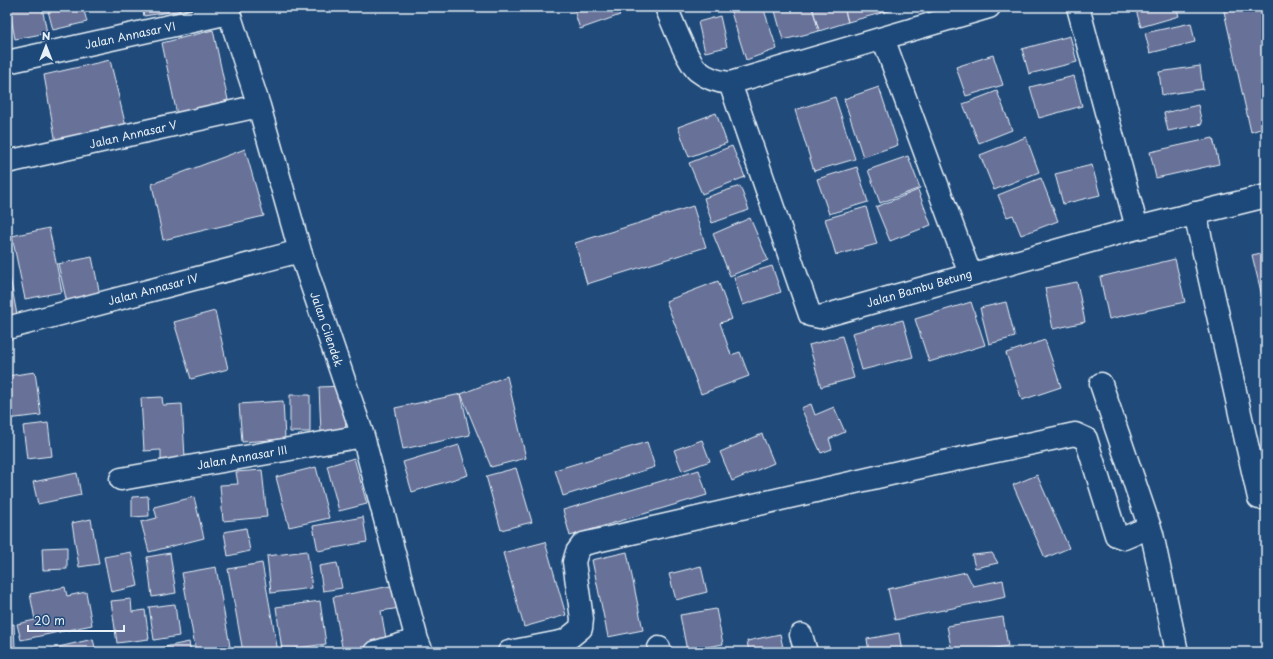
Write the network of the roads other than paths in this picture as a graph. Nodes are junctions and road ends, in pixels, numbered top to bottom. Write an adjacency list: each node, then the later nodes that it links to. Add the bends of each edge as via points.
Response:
1 (666, 7): 7 (street, via 693,66 706,77)
2 (989, 7): 5 (street)
3 (1078, 7): 12 (street)
4 (228, 10): 6 (street, Jalan Annasar VI); 8 (street, Jalan Cilendek)
5 (883, 38): 7 (street); 14 (street)
6 (7, 62)
7 (730, 83): 14 (street, Jalan Bambu Betung, via 810,315 820,317)
8 (258, 106): 9 (street, Jalan Annasar V); 13 (street, Jalan Cilendek)
9 (7, 162)
10 (1266, 196): 11 (street, Jalan Bambu Betung)
11 (1195, 213): 12 (street, Jalan Bambu Betung); 19 (street)
12 (1137, 228): 14 (street, Jalan Bambu Betung)
13 (300, 251): 15 (street, Jalan Annasar IV); 17 (street, Jalan Cilendek)
14 (970, 274)
15 (7, 328)
16 (1101, 384): 20 (street)
17 (363, 436): 18 (street, Jalan Annasar III); 21 (street, Jalan Cilendek)
18 (121, 479)
19 (1259, 498)
20 (1150, 527): 23 (street, via 1124,538 1116,535 1086,439 1074,434 583,544 574,562 581,628 565,641); 24 (street)
21 (419, 646): 22 (street)
22 (376, 652)
23 (509, 652)
24 (1178, 652)

